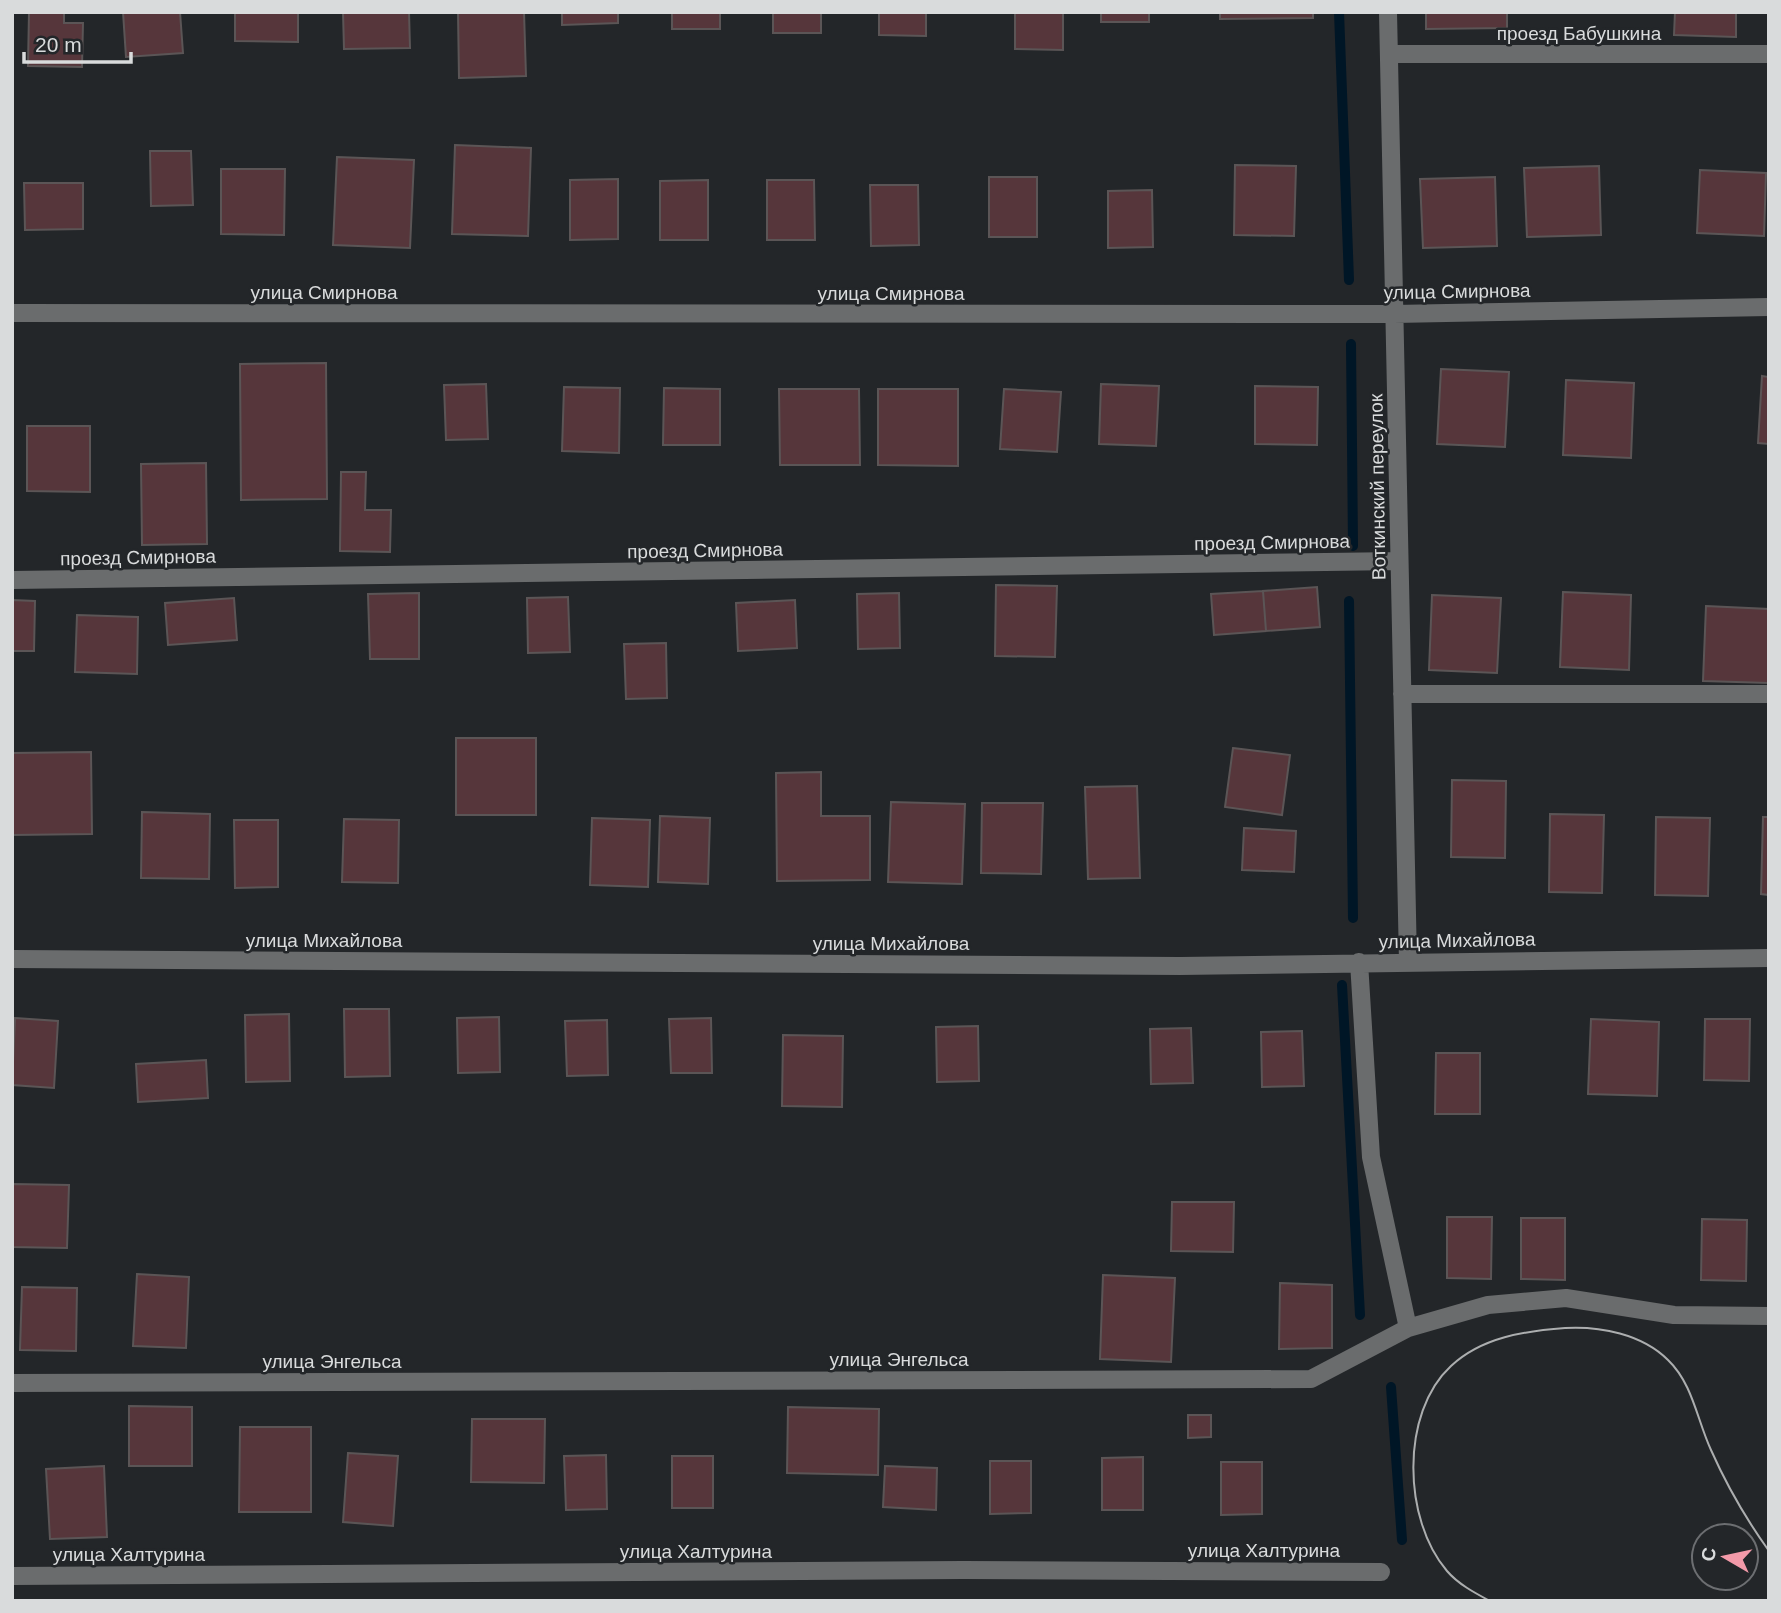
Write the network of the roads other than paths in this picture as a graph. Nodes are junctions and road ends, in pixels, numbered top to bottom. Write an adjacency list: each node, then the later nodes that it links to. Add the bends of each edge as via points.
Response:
1 (1388, 12): 2 (street, Воткинский переулок)
2 (1389, 54): 3 (street, проезд Бабушкина); 6 (street, Воткинский переулок)
3 (1769, 54)
4 (1769, 307): 6 (street, улица Смирнова)
5 (12, 313): 6 (street, улица Смирнова)
6 (1394, 314): 7 (street, Воткинский переулок)
7 (1399, 561): 8 (street, проезд Смирнова); 9 (street, Воткинский переулок)
8 (12, 580)
9 (1402, 694): 10 (street); 14 (street, Воткинский переулок)
10 (1769, 694)
11 (1769, 958): 14 (street, улица Михайлова)
12 (12, 960): 13 (street, улица Михайлова, via 1152,966)
13 (1359, 962): 14 (street, улица Михайлова); 16 (street, via 1371,1157)
14 (1409, 962)
15 (1769, 1316): 16 (street, улица Энгельса, via 1674,1315 1566,1298 1488,1305)
16 (1408, 1328): 17 (street, улица Энгельса, via 1311,1379)
17 (12, 1383)
18 (1381, 1572): 19 (street, улица Халтурина)
19 (12, 1576)

